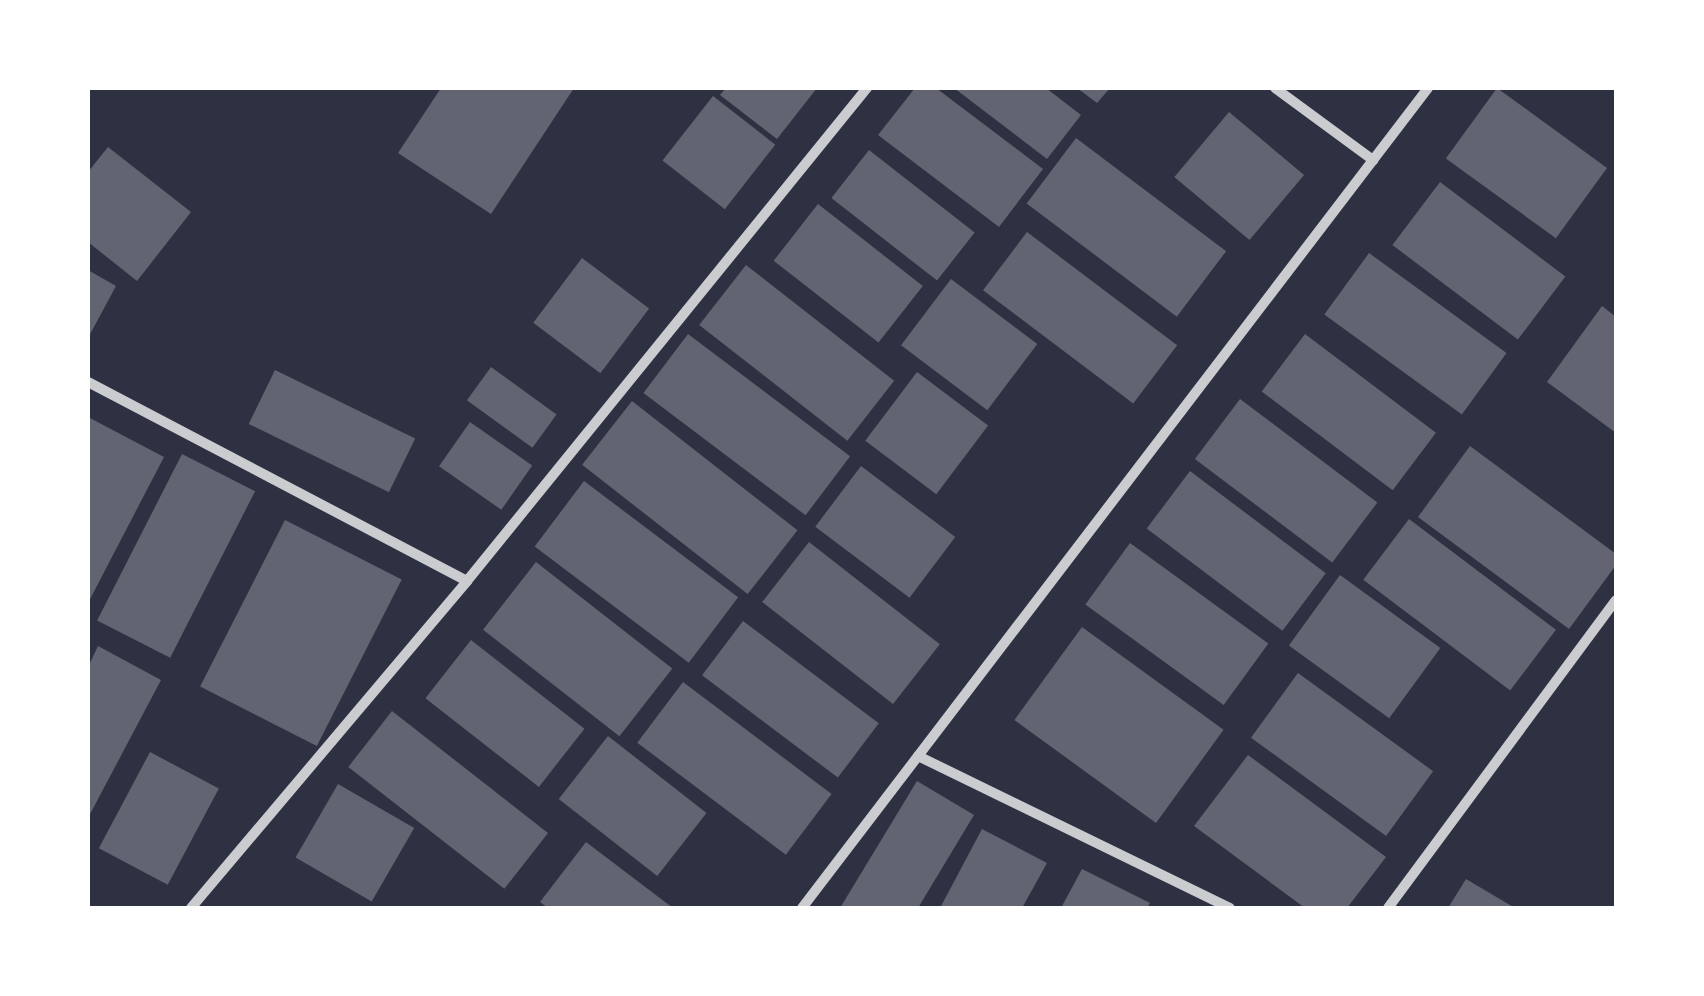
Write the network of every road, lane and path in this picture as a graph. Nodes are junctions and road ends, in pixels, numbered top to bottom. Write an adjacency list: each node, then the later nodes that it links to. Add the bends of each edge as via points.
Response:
1 (867, 88): 6 (street)
2 (1274, 88): 4 (street)
3 (1428, 88): 4 (street)
4 (1373, 160): 8 (street)
5 (88, 382): 6 (street)
6 (467, 581): 9 (street)
7 (1616, 600): 12 (street)
8 (918, 756): 10 (street); 11 (street)
9 (191, 908)
10 (802, 908)
11 (1230, 908)
12 (1388, 908)

